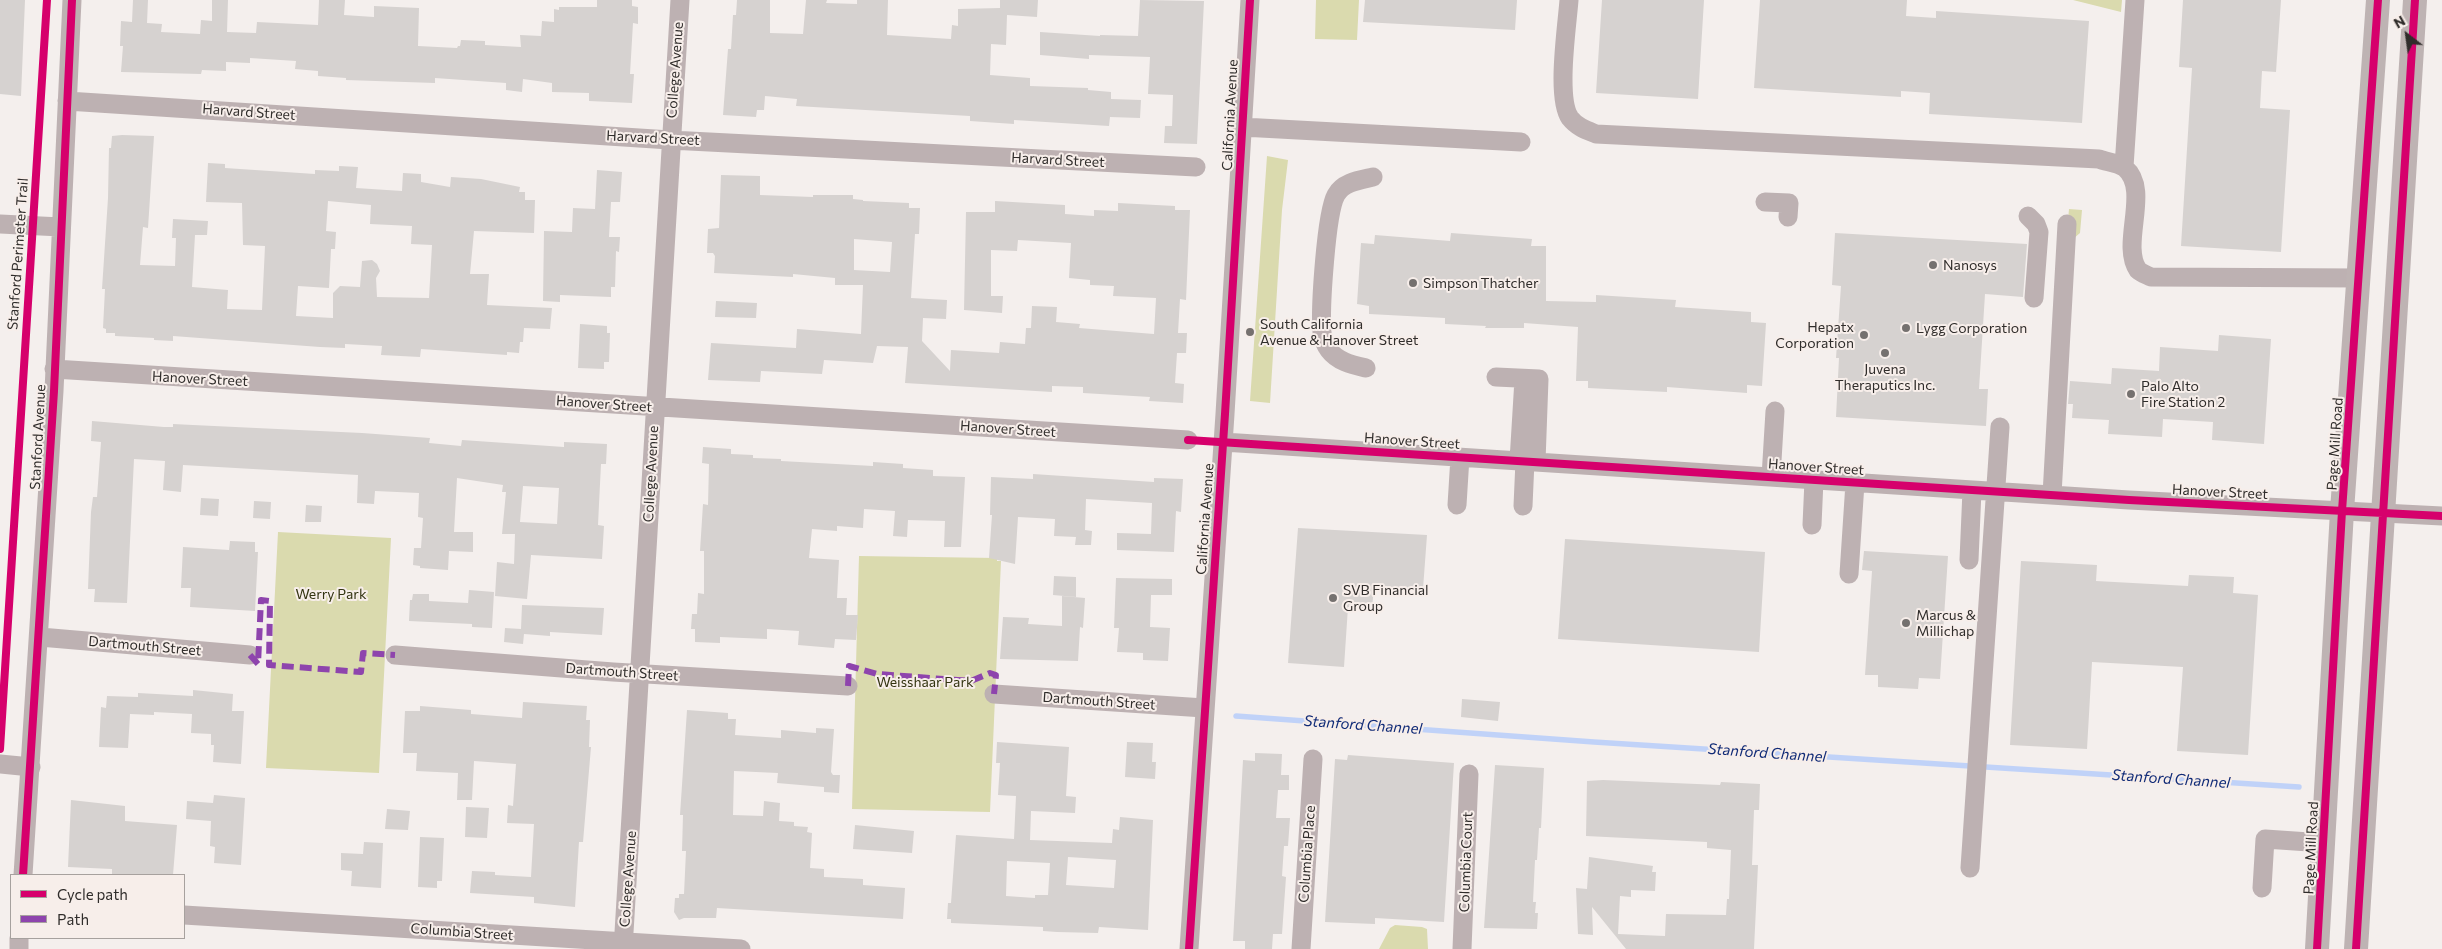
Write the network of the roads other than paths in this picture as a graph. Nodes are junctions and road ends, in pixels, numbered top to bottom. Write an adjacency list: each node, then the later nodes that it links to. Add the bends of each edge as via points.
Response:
1 (72, 0): 8 (street, Stanford Avenue)
2 (680, 0): 10 (street, College Avenue)
3 (1250, 0): 9 (street, California Avenue)
4 (1569, 0): 13 (street, via 1562,95 1570,118 1580,128 1596,134 2099,159)
5 (2135, 0): 13 (street)
6 (2378, 0): 21 (main road, Page Mill Road)
7 (2415, 0): 42 (main road)
8 (67, 100): 10 (street, Harvard Street); 20 (street, Stanford Avenue)
9 (1242, 127): 11 (street); 30 (street, California Avenue)
10 (670, 140): 12 (street, Harvard Street); 26 (street, College Avenue)
11 (1521, 142)
12 (1196, 167)
13 (2124, 167): 21 (street, via 2134,178 2133,257 2139,271 2151,277)
14 (1373, 177): 23 (street, via 1350,183 1337,193 1331,209 1324,278 1322,334 1330,351 1346,363)
15 (1765, 202): 17 (street, via 1789,203)
16 (2028, 216): 22 (street, via 2039,232)
17 (1788, 217)
18 (0, 224): 20 (street)
19 (2067, 224): 38 (street)
20 (61, 228): 24 (street, Stanford Avenue)
21 (2359, 278): 41 (main road, Page Mill Road)
22 (2034, 298)
23 (1366, 368)
24 (54, 369): 26 (street, Hanover Street); 47 (street, Stanford Avenue)
25 (1496, 377): 32 (street, via 1531,379)
26 (655, 407): 29 (street, Hanover Street); 50 (street, College Avenue)
27 (1776, 411): 33 (street)
28 (2000, 427): 37 (street)
29 (1188, 440)
30 (1223, 442): 31 (street, Hanover Street); 53 (street, California Avenue)
31 (1460, 457): 32 (street, Hanover Street); 39 (street)
32 (1527, 461): 33 (street, Hanover Street); 40 (street)
33 (1771, 477): 34 (street, Hanover Street)
34 (1814, 480): 35 (street, Hanover Street); 44 (street)
35 (1855, 482): 36 (street, Hanover Street); 46 (street)
36 (1972, 490): 37 (street, Hanover Street); 45 (street)
37 (1996, 491): 38 (street, Hanover Street); 59 (street)
38 (2052, 495): 41 (street, Hanover Street)
39 (1457, 505)
40 (1523, 506)
41 (2342, 511): 42 (street, Hanover Street); 58 (main road, Page Mill Road)
42 (2384, 513): 43 (street, Hanover Street); 69 (main road)
43 (2442, 516)
44 (1812, 525)
45 (1969, 560)
46 (1849, 574)
47 (40, 637): 48 (street, Dartmouth Street); 56 (street, Stanford Avenue)
48 (250, 655)
49 (395, 655): 50 (street, Dartmouth Street)
50 (639, 674): 51 (street, Dartmouth Street); 63 (street, College Avenue)
51 (848, 686)
52 (994, 694): 53 (street, Dartmouth Street)
53 (1204, 708): 65 (street, California Avenue)
54 (1312, 759): 66 (street, Columbia Place)
55 (0, 764): 56 (street)
56 (31, 767): 60 (street, Stanford Avenue)
57 (1469, 774): 67 (street, Columbia Court)
58 (2324, 843): 61 (street, via 2265,839); 68 (main road, Page Mill Road)
59 (1970, 868)
60 (23, 874)
61 (2262, 888)
62 (185, 915): 63 (street, Columbia Street)
63 (624, 945): 64 (street, Columbia Street)
64 (741, 949)
65 (1189, 949)
66 (1301, 949)
67 (1462, 949)
68 (2317, 949)
69 (2356, 949)

